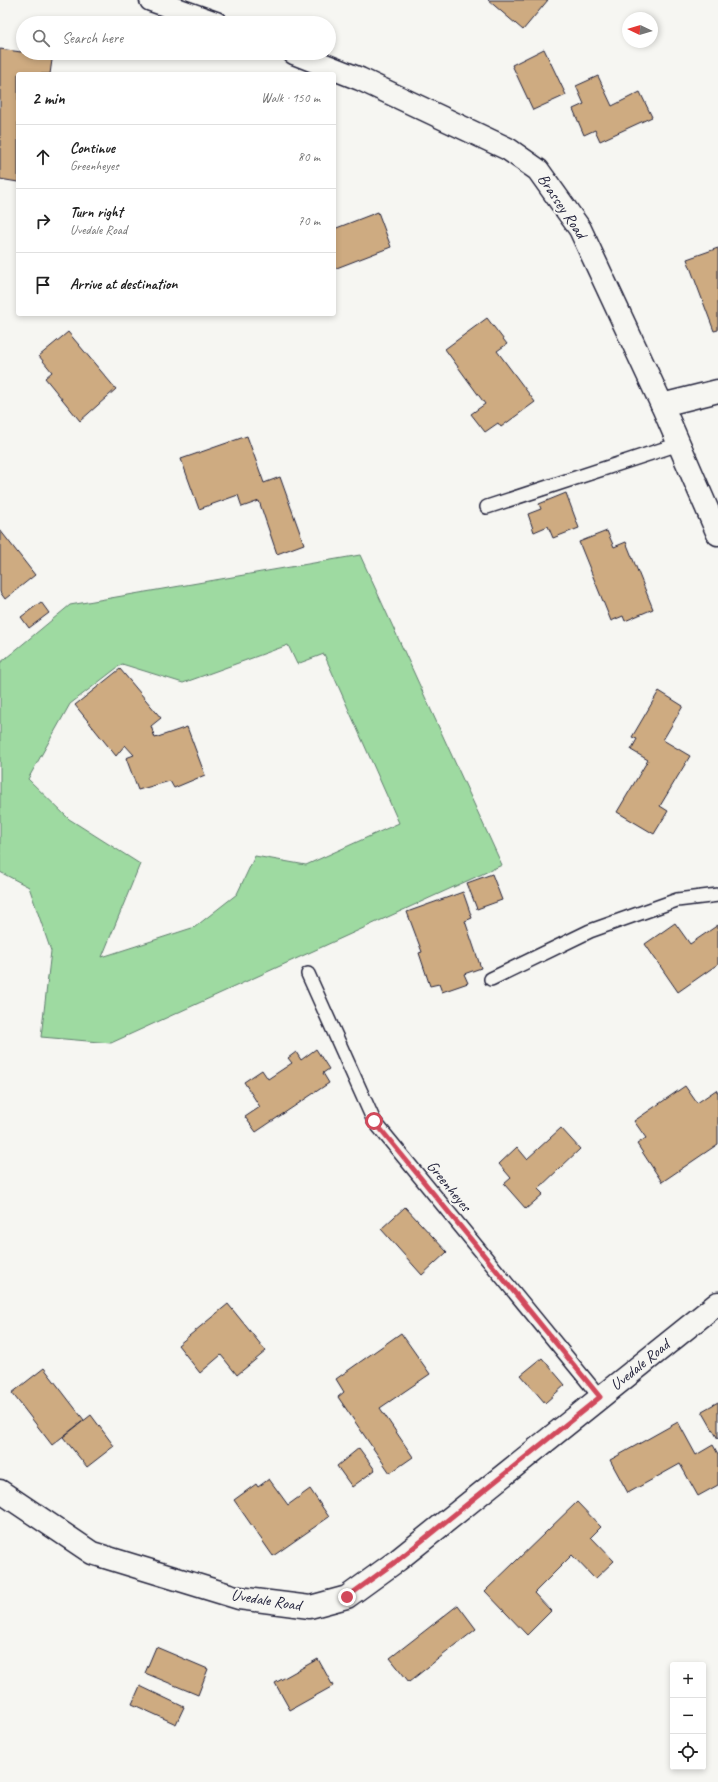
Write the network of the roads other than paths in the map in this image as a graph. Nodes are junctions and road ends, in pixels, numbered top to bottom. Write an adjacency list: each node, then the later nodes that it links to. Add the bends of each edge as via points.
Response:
1 (151, 0): 2 (street)
2 (196, 16)
3 (312, 60): 5 (street, Brassey Road, via 360,79 508,149 538,170 580,228)
4 (718, 391): 5 (street)
5 (662, 405): 6 (street, Brassey Road)
6 (678, 444): 7 (lane); 8 (street, Brassey Road)
7 (487, 507)
8 (718, 534)
9 (718, 895): 11 (lane, via 677,900 597,929)
10 (308, 974): 13 (lane, Greenheyes, via 374,1121)
11 (491, 979)
12 (718, 1303): 13 (street, Uvedale Road)
13 (600, 1397): 14 (street, Uvedale Road, via 398,1560 347,1597 310,1607 239,1598 92,1553)
14 (0, 1491)

